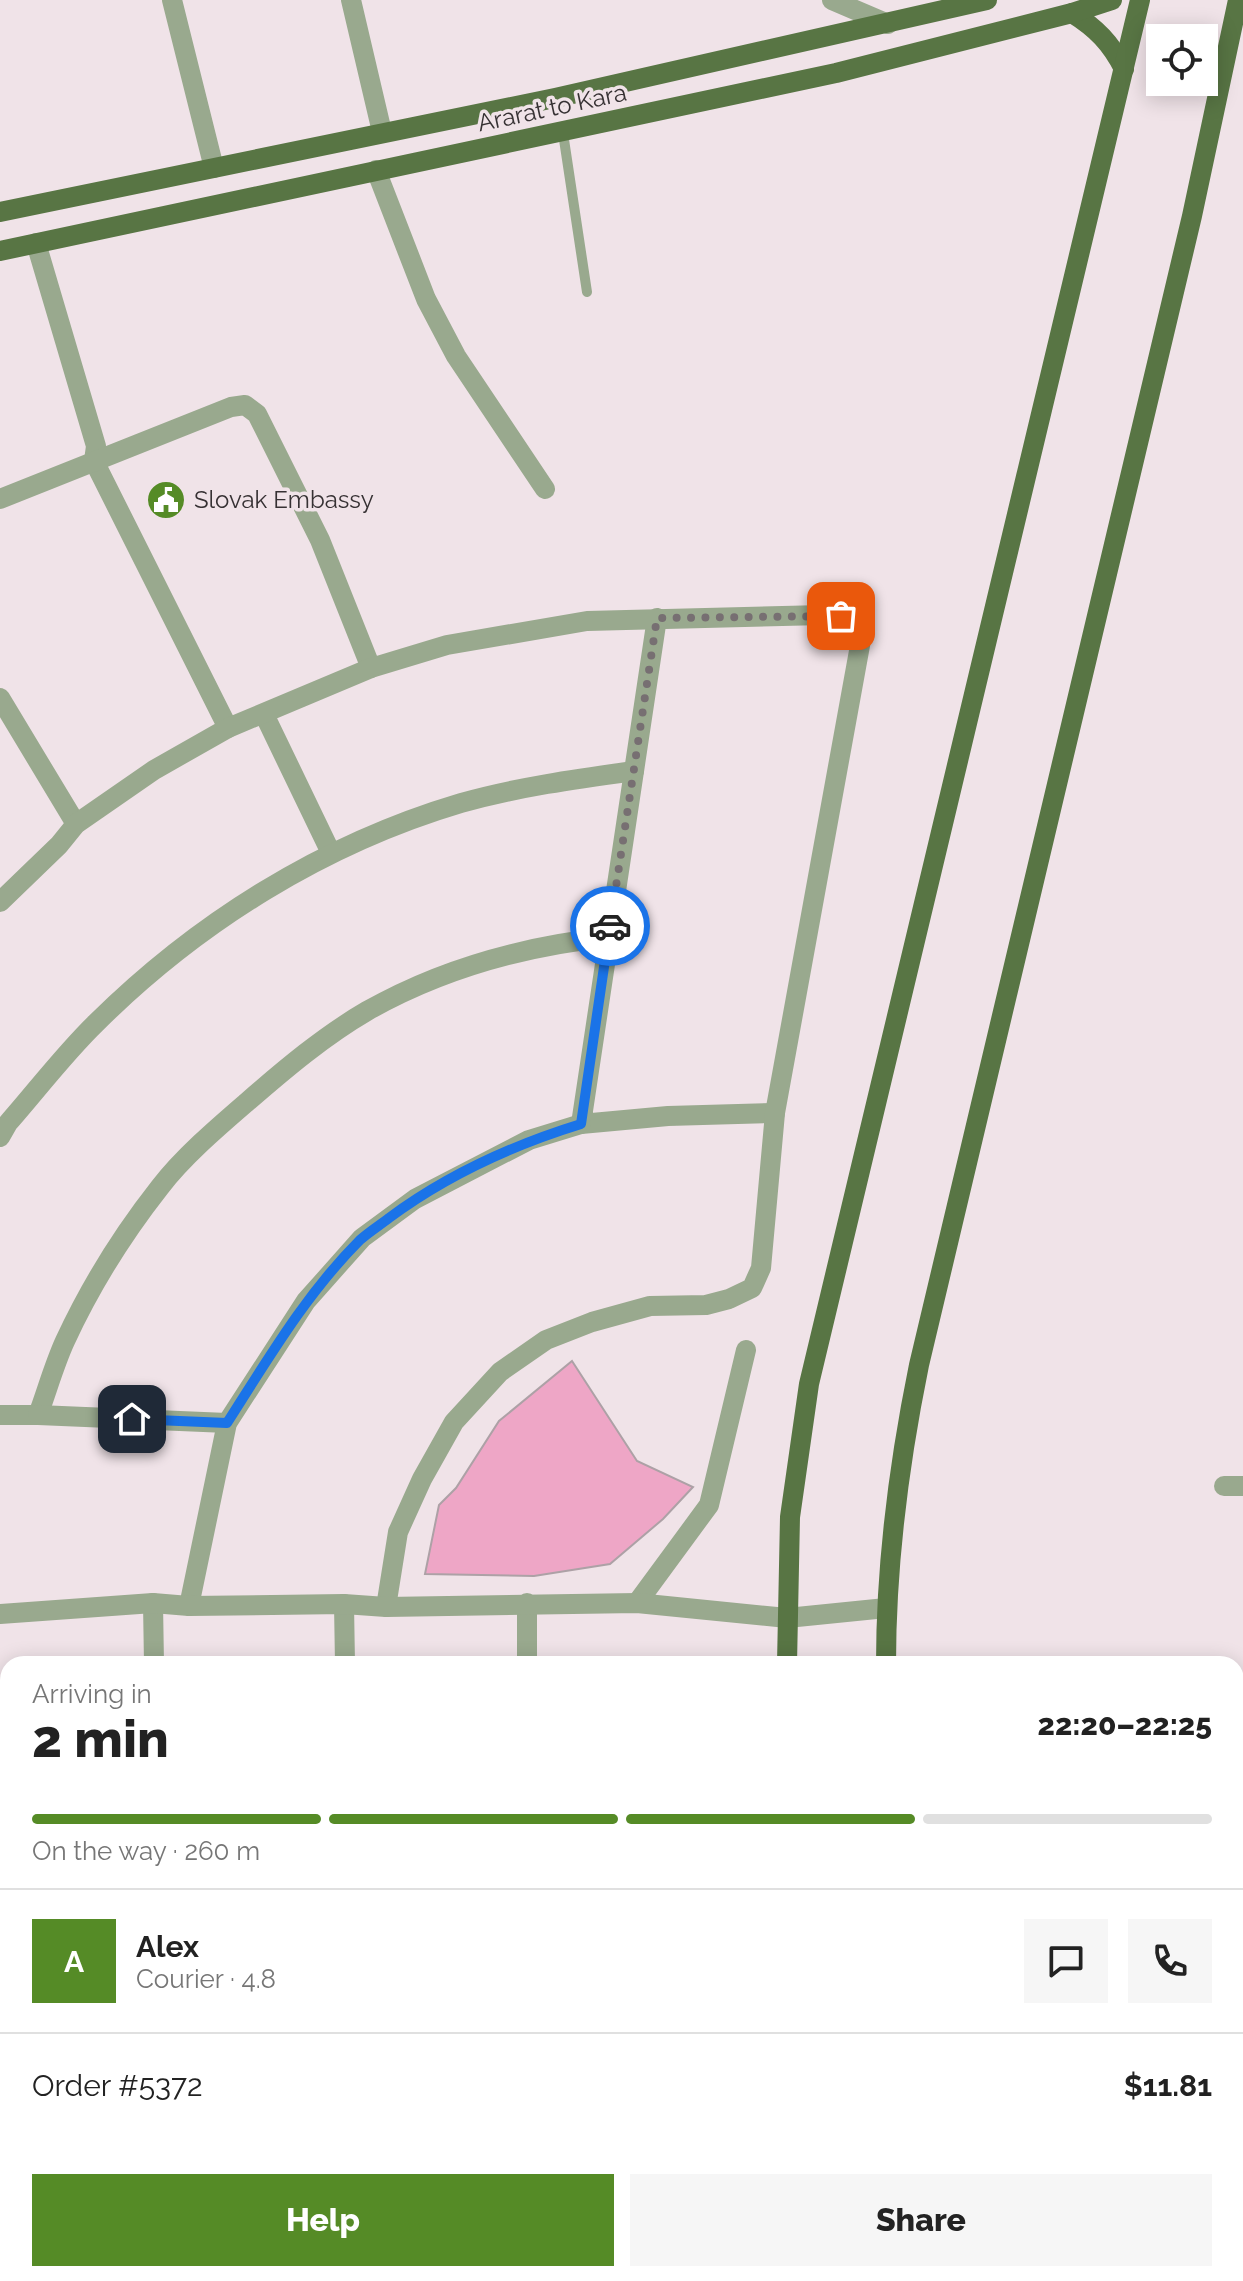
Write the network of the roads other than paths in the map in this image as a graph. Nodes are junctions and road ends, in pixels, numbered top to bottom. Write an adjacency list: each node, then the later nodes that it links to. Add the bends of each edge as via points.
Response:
1 (172, 0): 14 (street)
2 (351, 0): 11 (street)
3 (832, 0): 9 (street)
4 (987, 0): 9 (main road, Ararat to Kara)
5 (1112, 0): 8 (main road, Ararat to Kara)
6 (1140, 0): 10 (main road)
7 (1238, 0): 47 (main road, via 1192,216 919,1365 902,1448)
8 (1072, 13): 10 (main road, via 1094,27); 12 (main road, Ararat to Kara, via 836,73)
9 (888, 24): 11 (main road, Ararat to Kara)
10 (1124, 69): 49 (main road, via 809,1384 790,1517)
11 (382, 132): 13 (main road, Ararat to Kara)
12 (563, 133): 15 (main road, Ararat to Kara); 20 (lane)
13 (303, 149): 14 (main road, Ararat to Kara); 16 (main road)
14 (214, 168): 17 (main road, Ararat to Kara)
15 (376, 170): 16 (main road, Ararat to Kara); 22 (street, via 426,299 456,356)
16 (314, 184): 18 (main road, Ararat to Kara)
17 (2, 207)
18 (36, 243): 19 (main road, Ararat to Kara); 21 (street, via 96,446)
19 (0, 251)
20 (587, 292)
21 (94, 461): 23 (street); 25 (street, via 245,405 257,414 320,540); 28 (street)
22 (545, 489)
23 (0, 499)
24 (657, 618): 25 (street, via 587,621 518,632 447,645); 29 (street); 34 (street, via 841,616 854,623 861,640)
25 (371, 668): 27 (street)
26 (0, 698): 30 (street)
27 (264, 714): 28 (street); 31 (street)
28 (228, 728): 30 (street, via 154,770)
29 (634, 771): 31 (street, via 547,783 463,803); 33 (street)
30 (76, 824): 32 (street)
31 (331, 853): 36 (street, via 218,921 162,963 95,1024)
32 (0, 902)
33 (609, 937): 35 (street); 39 (street, via 520,951 414,987 366,1012 295,1061 161,1185 87,1299 64,1343)
34 (775, 1113): 35 (street); 46 (street, via 761,1268 752,1288 706,1305 650,1306 592,1322 546,1340 500,1372 454,1422 422,1479 398,1532)
35 (581, 1124): 40 (street, via 485,1161 415,1199 362,1238 306,1301)
36 (3, 1126)
37 (746, 1350): 43 (street, via 709,1505)
38 (0, 1415): 39 (street)
39 (38, 1415): 40 (street)
40 (227, 1423): 45 (street)
41 (153, 1603): 45 (street); 48 (street); 50 (street)
42 (527, 1603): 43 (street); 46 (street); 52 (street)
43 (637, 1603): 49 (street)
44 (344, 1604): 45 (street); 46 (street); 51 (street)
45 (189, 1606)
46 (386, 1607)
47 (886, 1608): 49 (street); 54 (main road)
48 (0, 1614)
49 (787, 1618): 53 (main road)
50 (154, 1656)
51 (345, 1656)
52 (527, 1656)
53 (787, 1656)
54 (886, 1656)

